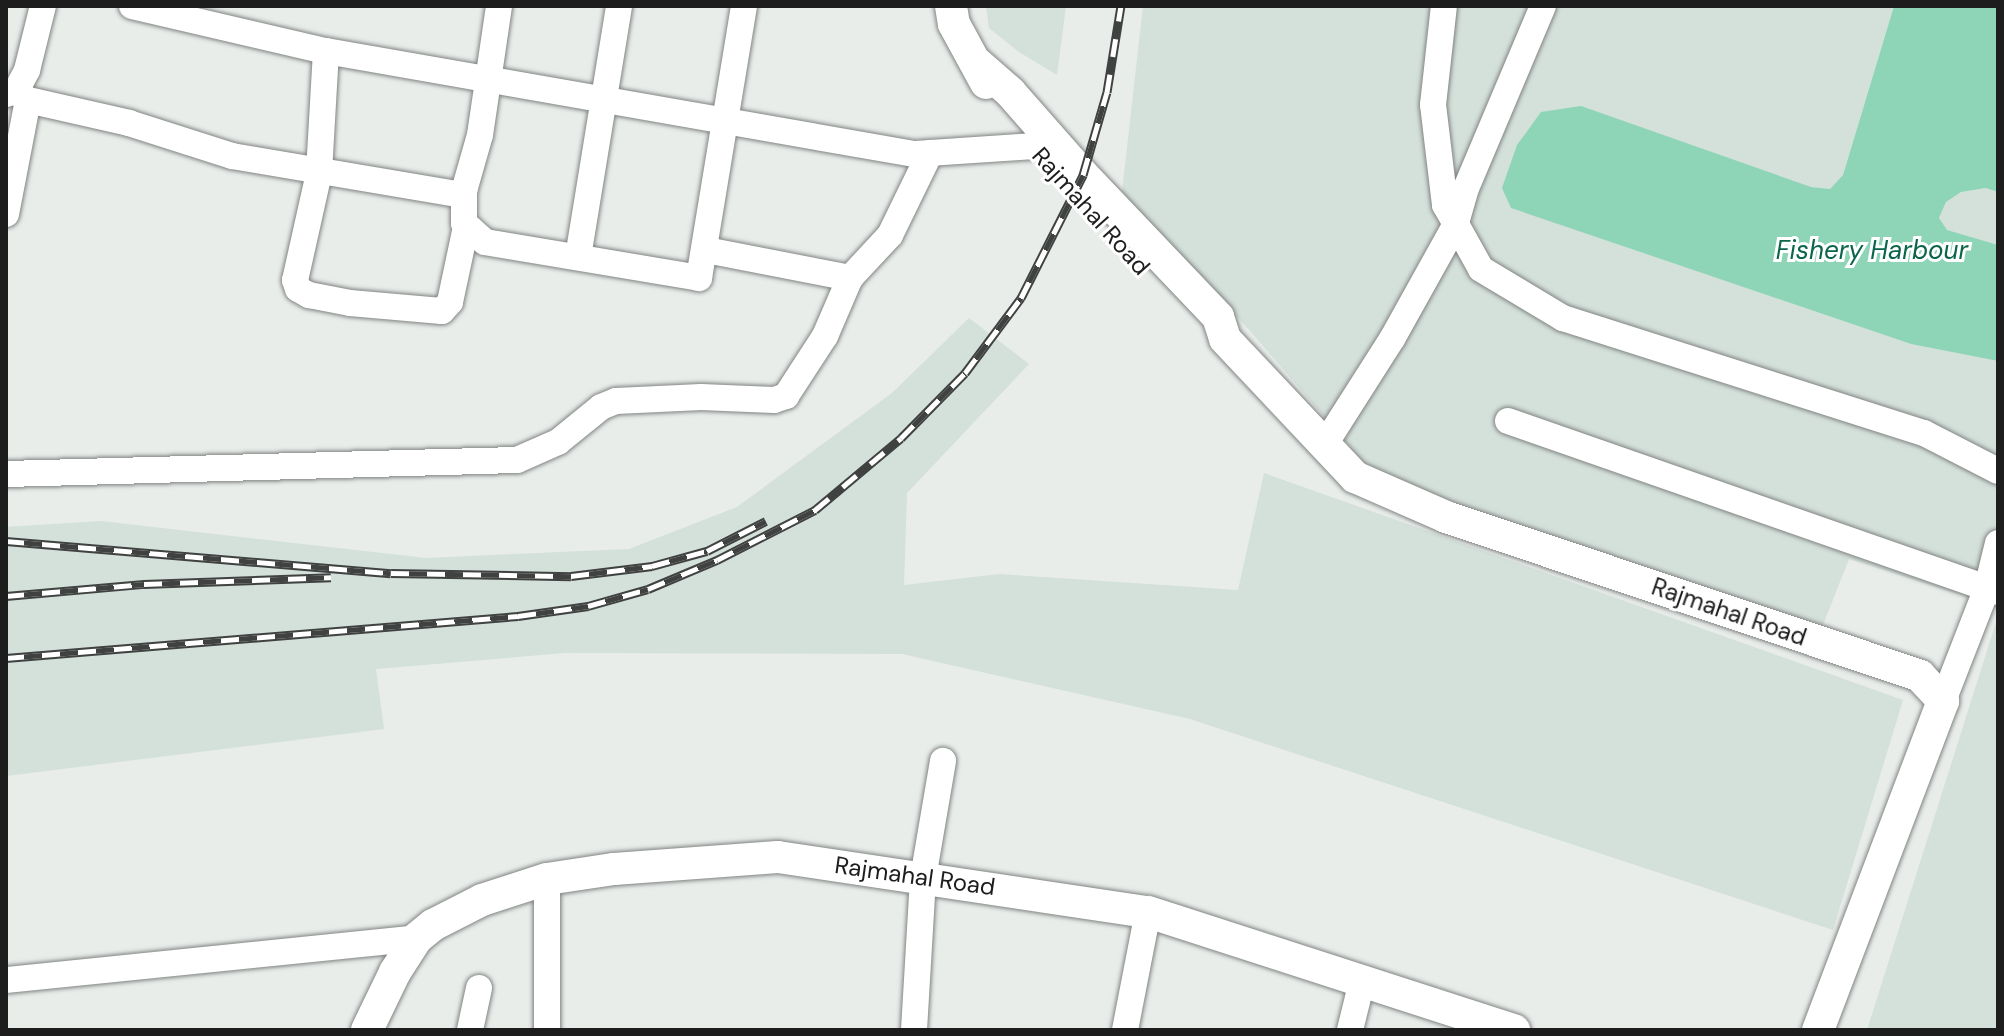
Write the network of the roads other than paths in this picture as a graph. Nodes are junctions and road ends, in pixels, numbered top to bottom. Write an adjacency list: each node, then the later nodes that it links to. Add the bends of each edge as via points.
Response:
1 (43, 6): 12 (street)
2 (499, 6): 11 (street)
3 (619, 6): 13 (street)
4 (744, 6): 14 (street)
5 (951, 6): 10 (main road, Rajmahal Road, via 954,24)
6 (1444, 6): 20 (street, via 1433,105 1445,205)
7 (1543, 6): 20 (street, via 1466,188)
8 (143, 7): 9 (street)
9 (326, 51): 11 (street); 17 (street)
10 (978, 64): 15 (main road, Rajmahal Road, via 994,103); 25 (main road, Rajmahal Road, via 1218,317)
11 (490, 80): 13 (street); 18 (street)
12 (17, 95): 17 (street, via 232,156); 19 (street)
13 (602, 101): 14 (street); 23 (street)
14 (724, 122): 16 (street); 22 (street)
15 (1033, 146): 16 (street); 25 (main road, Rajmahal Road, via 1075,198 1205,332)
16 (930, 153): 24 (street, via 890,235)
17 (319, 173): 18 (street); 21 (street, via 295,280 309,295 447,309)
18 (464, 191): 21 (street)
19 (6, 214)
20 (1456, 224): 27 (street); 28 (street, via 1481,269 1563,318 1924,433)
21 (466, 227): 23 (street, via 485,242)
22 (706, 250): 23 (street, via 699,278 690,279); 24 (street)
23 (578, 257)
24 (850, 278): 29 (street, via 825,336 786,396 616,401 558,442 517,460)
25 (1225, 339): 27 (main road, Rajmahal Road)
26 (1508, 421): 31 (street)
27 (1325, 444): 32 (main road, Rajmahal Road, via 1355,477 1395,497 1920,676)
28 (1998, 471)
29 (6, 474)
30 (1998, 543): 31 (street)
31 (1993, 590): 32 (street)
32 (1943, 701): 48 (main road)
33 (943, 761): 34 (street)
34 (923, 878): 35 (main road, Rajmahal Road, via 778,857); 36 (main road, Rajmahal Road); 44 (street)
35 (547, 879): 37 (main road, Rajmahal Road, via 482,900); 43 (street)
36 (1148, 912): 39 (main road, Rajmahal Road); 45 (street)
37 (417, 938): 38 (street); 41 (main road, Rajmahal Road)
38 (6, 980)
39 (1362, 981): 46 (street); 47 (main road, Rajmahal Road)
40 (479, 988): 42 (street)
41 (367, 1030)
42 (470, 1030)
43 (547, 1030)
44 (914, 1030)
45 (1125, 1030)
46 (1350, 1030)
47 (1514, 1030)
48 (1818, 1030)

